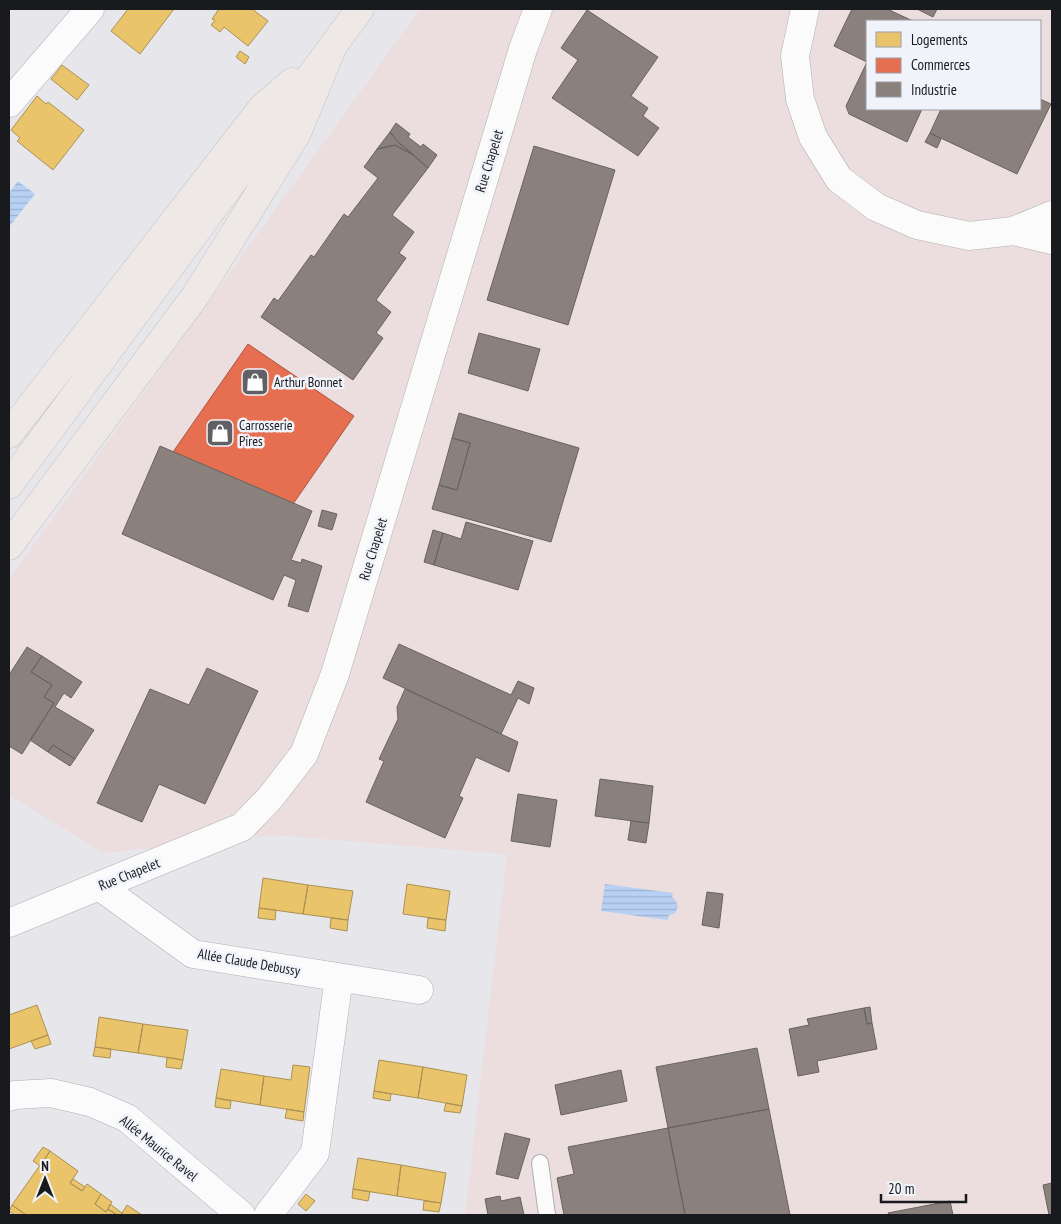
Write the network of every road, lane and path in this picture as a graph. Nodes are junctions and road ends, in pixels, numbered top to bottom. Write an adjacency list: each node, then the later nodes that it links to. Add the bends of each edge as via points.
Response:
1 (90, 9): 6 (street)
2 (360, 9): 5 (main road)
3 (538, 9): 13 (street, Rue Chapelet, via 523,49 335,674 304,754 270,798 242,827)
4 (805, 9): 8 (street, via 795,56 800,99 813,137 839,179 876,207 917,225 969,236)
5 (333, 46): 10 (main road, via 262,108); 11 (main road); 12 (main road, via 297,133 196,295)
6 (9, 103)
7 (1052, 215): 8 (street)
8 (1013, 231): 9 (street)
9 (1052, 240)
10 (9, 434)
11 (9, 485)
12 (9, 546)
13 (99, 886): 14 (street, Rue Chapelet); 15 (street, Allée Claude Debussy, via 193,954)
14 (9, 923)
15 (339, 977): 16 (street, Allée Claude Debussy); 20 (street, via 314,1153)
16 (418, 990)
17 (9, 1097): 19 (street, Allée Maurice Ravel, via 51,1093 90,1102 127,1118)
18 (540, 1162): 21 (lane)
19 (241, 1215)
20 (268, 1215)
21 (547, 1215)

